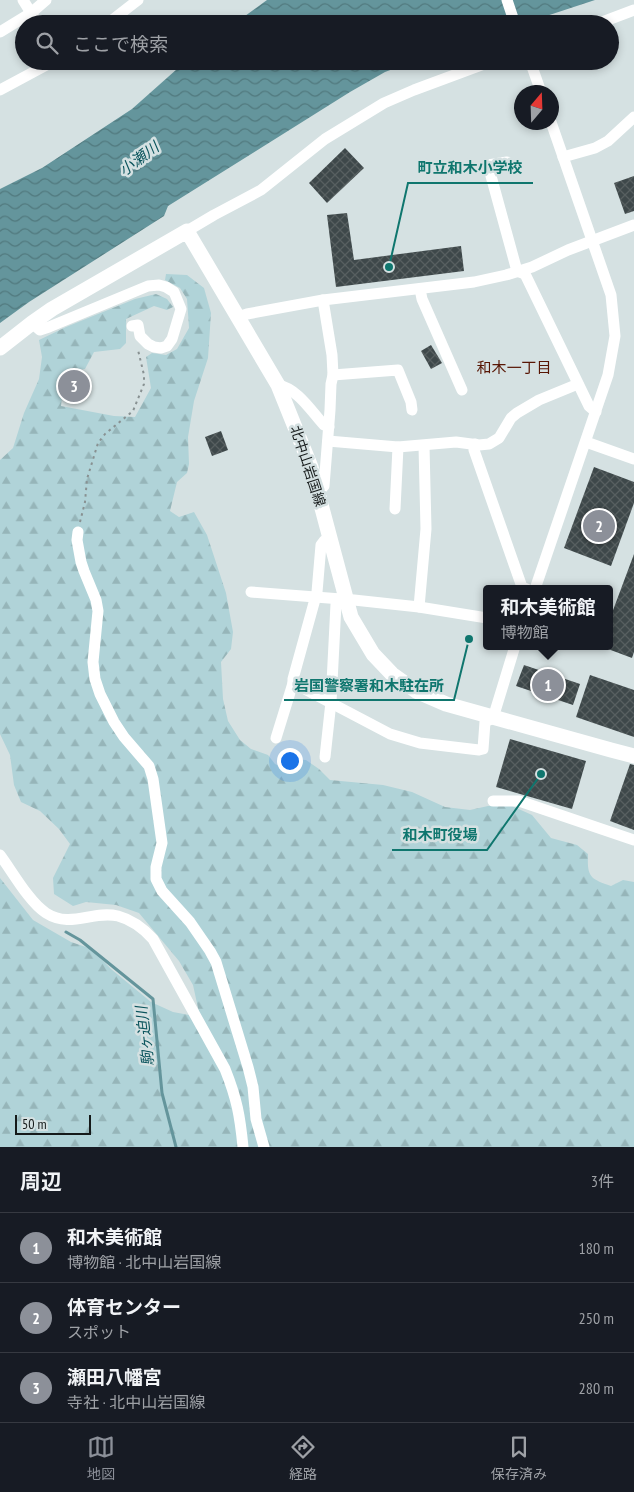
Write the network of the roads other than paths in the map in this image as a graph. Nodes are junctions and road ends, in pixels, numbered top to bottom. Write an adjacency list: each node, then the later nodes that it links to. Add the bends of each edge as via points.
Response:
1 (23, 0): 6 (street)
2 (46, 0): 6 (street)
3 (507, 0): 9 (street)
4 (132, 2): 8 (street)
5 (634, 10): 10 (street)
6 (31, 13): 7 (street)
7 (28, 15)
8 (117, 15)
9 (512, 15)
10 (619, 16)
11 (15, 23): 12 (street)
12 (0, 32)
13 (37, 70): 17 (street)
14 (468, 70): 23 (street, via 384,103 325,139 260,190)
15 (533, 70): 16 (street)
16 (539, 85)
17 (0, 90)
18 (634, 117): 20 (street, via 596,148)
19 (554, 130): 20 (street)
20 (563, 157): 24 (street)
21 (507, 162): 25 (street, via 488,166)
22 (634, 225): 24 (street)
23 (187, 231): 28 (main road, 北中山岩国線); 29 (main road)
24 (593, 242): 25 (street); 37 (street, via 611,295 615,336 608,375)
25 (517, 271): 26 (street, via 474,282); 33 (street, via 525,274)
26 (420, 289): 27 (street); 35 (street)
27 (323, 300): 28 (street); 32 (street)
28 (238, 317): 34 (main road, 北中山岩国線)
29 (32, 323): 30 (street, via 40,330 50,327 148,286 159,285 174,292 181,309 167,346 161,348 148,344 140,336 138,325); 31 (main road)
30 (132, 326)
31 (0, 348)
32 (333, 376): 36 (street, via 398,370); 38 (street)
33 (578, 384): 37 (street, via 589,406); 41 (street, via 517,413 499,438 489,444)
34 (278, 385): 38 (street, via 297,395); 45 (main road, 北中山岩国線)
35 (462, 390)
36 (412, 410)
37 (596, 412): 40 (street)
38 (329, 427): 39 (street)
39 (328, 441): 43 (street); 45 (street, via 324,486)
40 (586, 442): 44 (street); 50 (street)
41 (475, 444): 42 (street, via 456,442); 49 (street, via 474,450)
42 (424, 446): 43 (street); 54 (street, via 426,529)
43 (398, 448): 46 (street)
44 (634, 459)
45 (318, 493): 48 (main road, 北中山岩国線)
46 (395, 509)
47 (78, 532): 67 (street, via 84,571 98,611 93,662 95,679 114,722 149,766 162,843 156,879 216,962 254,1088 256,1119)
48 (330, 538): 52 (street, via 321,545); 53 (main road, 北中山岩国線)
49 (521, 585)
50 (536, 585)
51 (251, 592): 52 (street)
52 (316, 597): 53 (street); 57 (street)
53 (341, 599): 54 (street); 58 (street, via 336,604); 59 (main road, 北中山岩国線, via 363,640 392,674 416,691)
54 (419, 607): 55 (street)
55 (483, 617)
56 (514, 650): 59 (street)
57 (293, 683): 58 (street); 60 (street)
58 (331, 702): 59 (street, via 390,734 420,743 479,750 483,749 485,722); 62 (street)
59 (492, 718): 61 (main road, 北中山岩国線)
60 (276, 738)
61 (634, 756)
62 (325, 758)
63 (493, 801): 64 (street, via 519,800)
64 (634, 840)
65 (0, 854): 66 (street, via 44,912 67,920 116,916 143,928 153,939 225,1069 240,1116)
66 (243, 1147)
67 (264, 1147)

